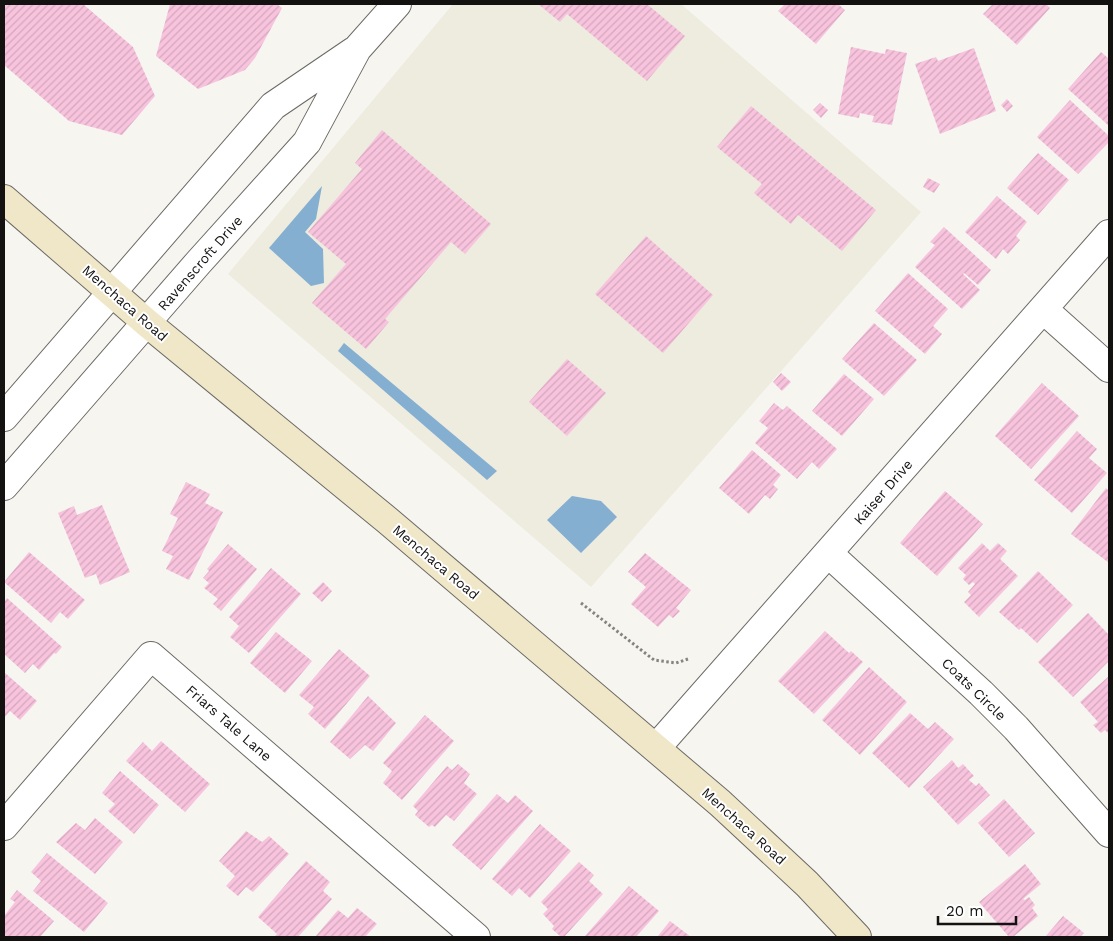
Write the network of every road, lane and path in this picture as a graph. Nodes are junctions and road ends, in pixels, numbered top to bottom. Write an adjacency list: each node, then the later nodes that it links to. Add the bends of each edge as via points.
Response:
1 (397, 4): 2 (street, Ravenscroft Drive)
2 (357, 49): 5 (street, Ravenscroft Drive, via 273,106); 7 (street, Ravenscroft Drive, via 307,142)
3 (4, 199): 5 (main road, Menchaca Road)
4 (1109, 234): 6 (street, Kaiser Drive)
5 (112, 291): 7 (main road, Menchaca Road); 9 (street, Ravenscroft Drive)
6 (1043, 309): 8 (street); 11 (street, Kaiser Drive)
7 (147, 323): 10 (street, Ravenscroft Drive); 14 (main road, Menchaca Road, via 387,520)
8 (1109, 368)
9 (4, 417)
10 (4, 486)
11 (829, 554): 14 (street, Kaiser Drive); 16 (street, Coats Circle, via 1016,728)
12 (581, 603): 13 (path, via 654,660 676,663)
13 (688, 659)
14 (656, 748): 18 (main road, Menchaca Road, via 763,842)
15 (4, 826): 17 (street, Friars Tale Lane, via 151,656)
16 (1109, 834)
17 (476, 937)
18 (857, 937)

